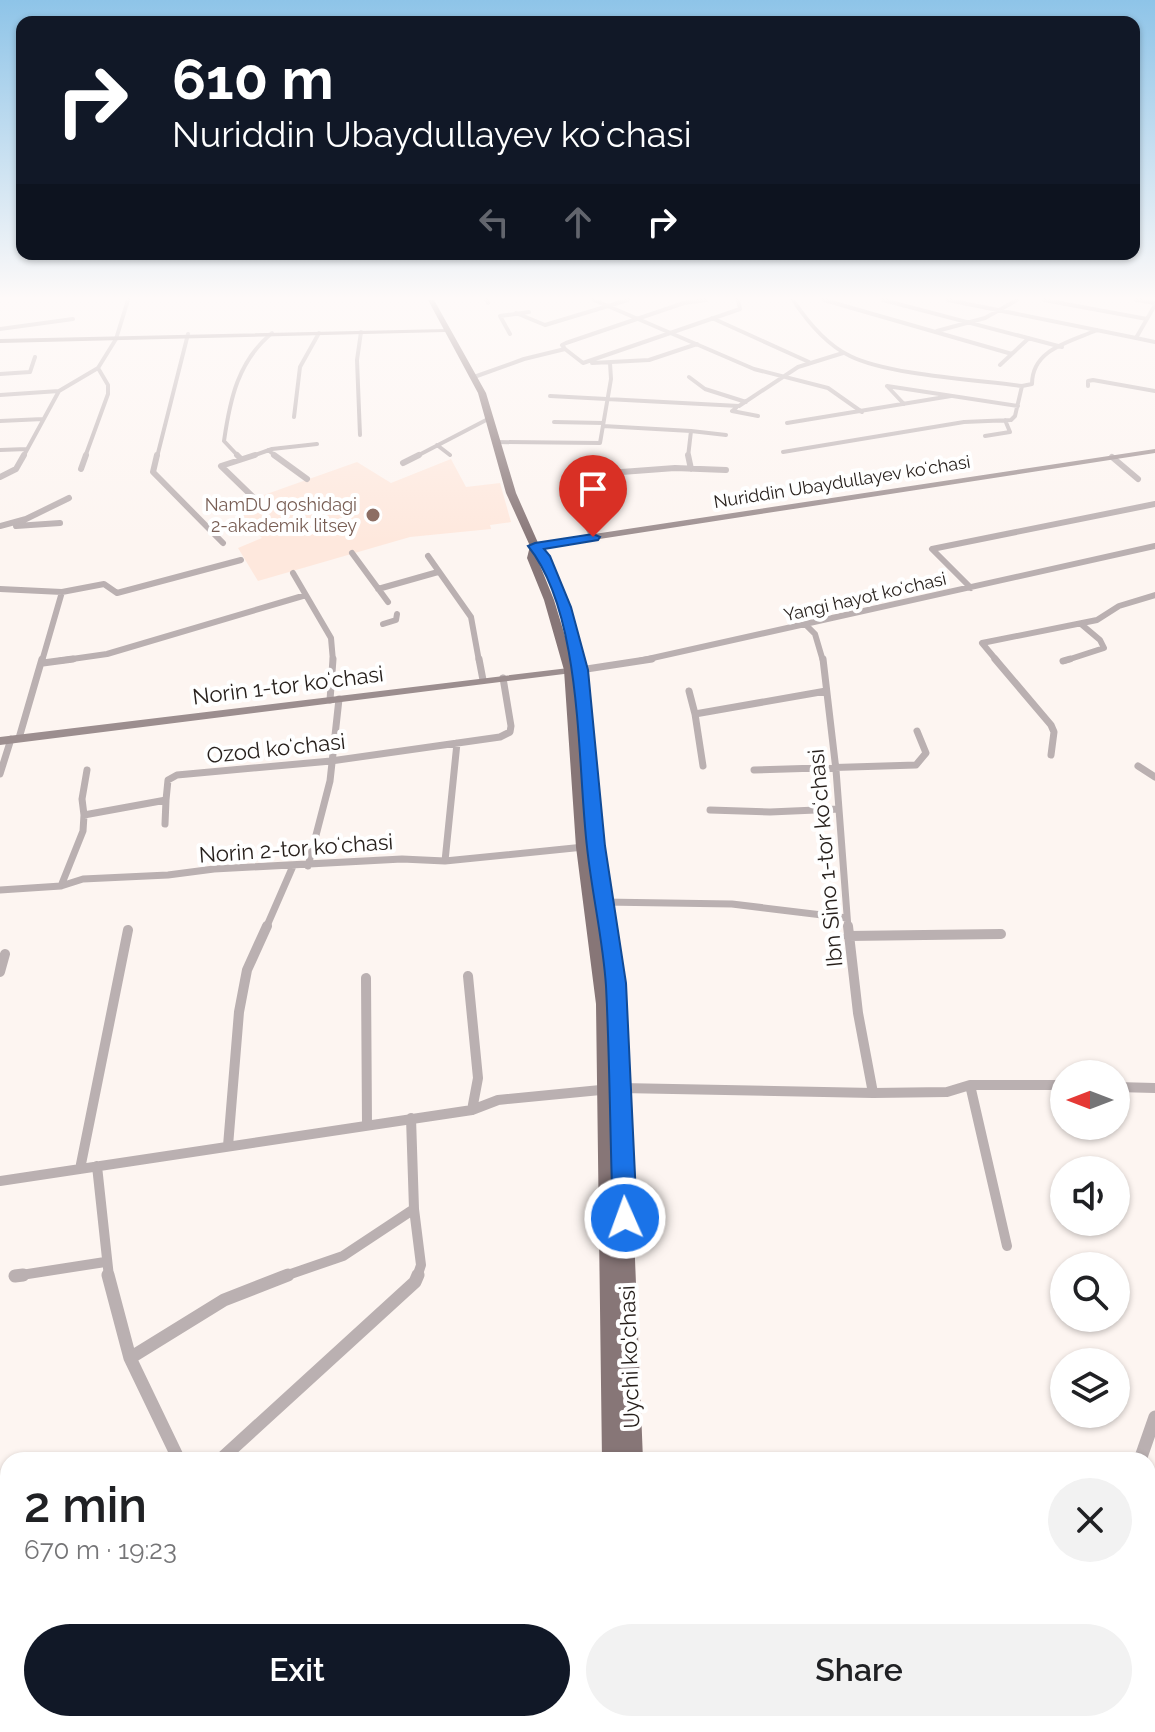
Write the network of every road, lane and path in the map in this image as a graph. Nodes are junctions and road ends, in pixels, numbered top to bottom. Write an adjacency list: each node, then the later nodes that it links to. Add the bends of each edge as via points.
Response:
1 (76, 381): 20 (street)
2 (106, 381): 56 (street, via 108,394)
3 (176, 381): 71 (street, via 153,472)
4 (236, 381): 54 (street, via 224,441)
5 (298, 381): 32 (street)
6 (358, 381): 41 (street)
7 (475, 381): 33 (main road, Uychi ko'chasi)
8 (609, 381): 25 (street)
9 (694, 381): 26 (street)
10 (781, 381): 26 (street)
11 (804, 381): 30 (street, via 833,390)
12 (889, 381): 17 (street)
13 (985, 381): 18 (street)
14 (1032, 381): 18 (street)
15 (1089, 381): 19 (street)
16 (1098, 381): 21 (street)
17 (887, 386): 24 (street); 27 (street)
18 (1022, 386): 29 (street)
19 (1088, 386)
20 (59, 391): 22 (street); 34 (street)
21 (1155, 391)
22 (0, 395)
23 (550, 396): 25 (street)
24 (951, 396): 27 (street); 29 (street)
25 (608, 397): 28 (street); 39 (street)
26 (747, 403): 28 (street)
27 (904, 404): 30 (street)
28 (739, 406): 31 (street, via 732,411)
29 (1018, 406): 35 (street, via 1014,418)
30 (862, 412): 38 (street)
31 (758, 416)
32 (294, 417)
33 (490, 418): 44 (main road, Uychi ko'chasi); 46 (street)
34 (43, 419): 36 (street); 47 (street)
35 (1005, 420): 43 (street, via 1010,432); 51 (street)
36 (0, 421)
37 (554, 422): 39 (street)
38 (787, 423)
39 (603, 424): 40 (street); 44 (street, via 598,443)
40 (691, 431): 42 (street); 57 (street)
41 (360, 435)
42 (726, 435)
43 (985, 436)
44 (495, 442): 72 (main road, Uychi ko'chasi)
45 (317, 444): 49 (street)
46 (437, 445): 52 (street); 55 (street)
47 (27, 449): 48 (street); 60 (street, via 16,469)
48 (0, 450)
49 (268, 450): 54 (street); 61 (street)
50 (1155, 451): 53 (main road, Nuriddin Ubaydullayev koʻchasi)
51 (783, 452)
52 (450, 455)
53 (1112, 457): 62 (street); 70 (main road, Nuriddin Ubaydullayev koʻchasi)
54 (241, 459): 64 (street, via 221,467)
55 (403, 463)
56 (81, 469)
57 (691, 469): 58 (street); 59 (street)
58 (726, 470)
59 (619, 472): 63 (street); 70 (street, via 567,477 570,504)
60 (0, 477)
61 (307, 479)
62 (1138, 479)
63 (624, 493)
64 (253, 497)
65 (69, 498): 69 (street)
66 (1155, 504): 79 (street, via 932,549)
67 (60, 523): 69 (street)
68 (0, 526): 69 (street)
69 (15, 526)
70 (593, 537): 72 (main road, Nuriddin Ubaydullayev koʻchasi)
71 (223, 543)
72 (535, 546): 92 (main road, Uychi ko'chasi, via 532,558)
73 (1155, 546): 79 (street, Yangi hayot koʻchasi)
74 (352, 553): 81 (street)
75 (428, 556): 77 (street)
76 (241, 560): 82 (street, via 123,592 110,591 104,584)
77 (438, 572): 81 (street); 94 (street, via 471,617)
78 (293, 573): 83 (street)
79 (971, 588): 88 (street, Yangi hayot koʻchasi)
80 (0, 589): 82 (street)
81 (378, 589): 85 (street)
82 (62, 592): 91 (street)
83 (306, 595): 91 (street, via 107,654); 97 (street, via 333,644)
84 (1155, 595): 89 (street)
85 (388, 602)
86 (397, 614): 87 (street, via 396,620)
87 (383, 624)
88 (805, 624): 92 (street, Yangi hayot koʻchasi, via 670,656); 96 (street, Ibn Sino 1-tor koʻchasi, via 822,649)
89 (1081, 624): 90 (street, via 1104,648); 102 (street, via 982,643 1053,728)
90 (1063, 661)
91 (43, 663): 100 (street)
92 (575, 670): 93 (main road, Norin 1-tor koʻchasi); 116 (main road, Uychi ko'chasi)
93 (503, 678): 94 (main road, Norin 1-tor koʻchasi); 101 (street, Ozod koʻchasi, via 510,732)
94 (483, 680): 97 (main road, Norin 1-tor koʻchasi)
95 (689, 691): 98 (street)
96 (826, 691): 98 (street); 105 (street, Ibn Sino 1-tor koʻchasi)
97 (334, 699): 100 (main road, Norin 1-tor koʻchasi); 103 (street)
98 (695, 714): 104 (street)
99 (917, 731): 105 (street, via 926,753 916,765)
100 (10, 739): 109 (street)
101 (457, 743): 103 (street, Ozod koʻchasi); 117 (street)
102 (1051, 755)
103 (331, 761): 111 (street, Ozod koʻchasi, via 174,776 167,783); 119 (street)
104 (703, 766)
105 (835, 766): 108 (street); 112 (street, Ibn Sino 1-tor koʻchasi)
106 (1138, 766): 110 (street)
107 (87, 770): 114 (street)
108 (754, 770)
109 (0, 774)
110 (1155, 777)
111 (166, 800): 114 (street); 115 (street)
112 (839, 809): 113 (street); 123 (street, Ibn Sino 1-tor koʻchasi)
113 (710, 810)
114 (84, 815): 120 (street)
115 (165, 824)
116 (590, 847): 117 (street, Norin 2-tor koʻchasi); 122 (main road, Uychi ko'chasi)
117 (445, 861): 119 (street, Norin 2-tor koʻchasi)
118 (293, 866): 119 (street, Norin 2-tor koʻchasi); 120 (street, Norin 2-tor koʻchasi, via 83,879); 140 (street, via 247,970)
119 (308, 866)
120 (61, 886): 121 (street, Norin 2-tor koʻchasi)
121 (0, 890)
122 (596, 902): 123 (street, via 732,904); 135 (main road, Uychi ko'chasi, via 616,983)
123 (847, 918): 126 (street, Ibn Sino 1-tor koʻchasi)
124 (128, 930): 142 (street)
125 (1001, 934): 126 (street)
126 (848, 936): 136 (street, Ibn Sino 1-tor koʻchasi)
127 (5, 954): 128 (street)
128 (0, 972)
129 (468, 976): 137 (street, via 478,1078)
130 (366, 978): 139 (street)
131 (970, 1085): 132 (street); 136 (street, via 947,1092); 145 (street)
132 (1050, 1085)
133 (1130, 1087): 134 (street)
134 (1155, 1088)
135 (614, 1089): 136 (street); 137 (street, via 498,1100); 152 (main road, Uychi ko'chasi); 153 (main road, Uychi ko'chasi)
136 (873, 1093)
137 (472, 1110): 138 (street)
138 (411, 1118): 139 (street); 144 (street)
139 (367, 1124): 140 (street)
140 (228, 1146): 141 (street)
141 (97, 1166): 142 (street); 146 (street)
142 (80, 1169): 143 (street)
143 (0, 1181)
144 (414, 1209): 148 (street, via 343,1256 224,1300); 151 (street, via 421,1265 415,1282)
145 (1007, 1246)
146 (105, 1262): 147 (street); 148 (street)
147 (15, 1276)
148 (130, 1358): 150 (street)
149 (1155, 1419): 154 (street)
150 (175, 1452)
151 (229, 1452)
152 (613, 1452)
153 (632, 1452)
154 (1143, 1452)

